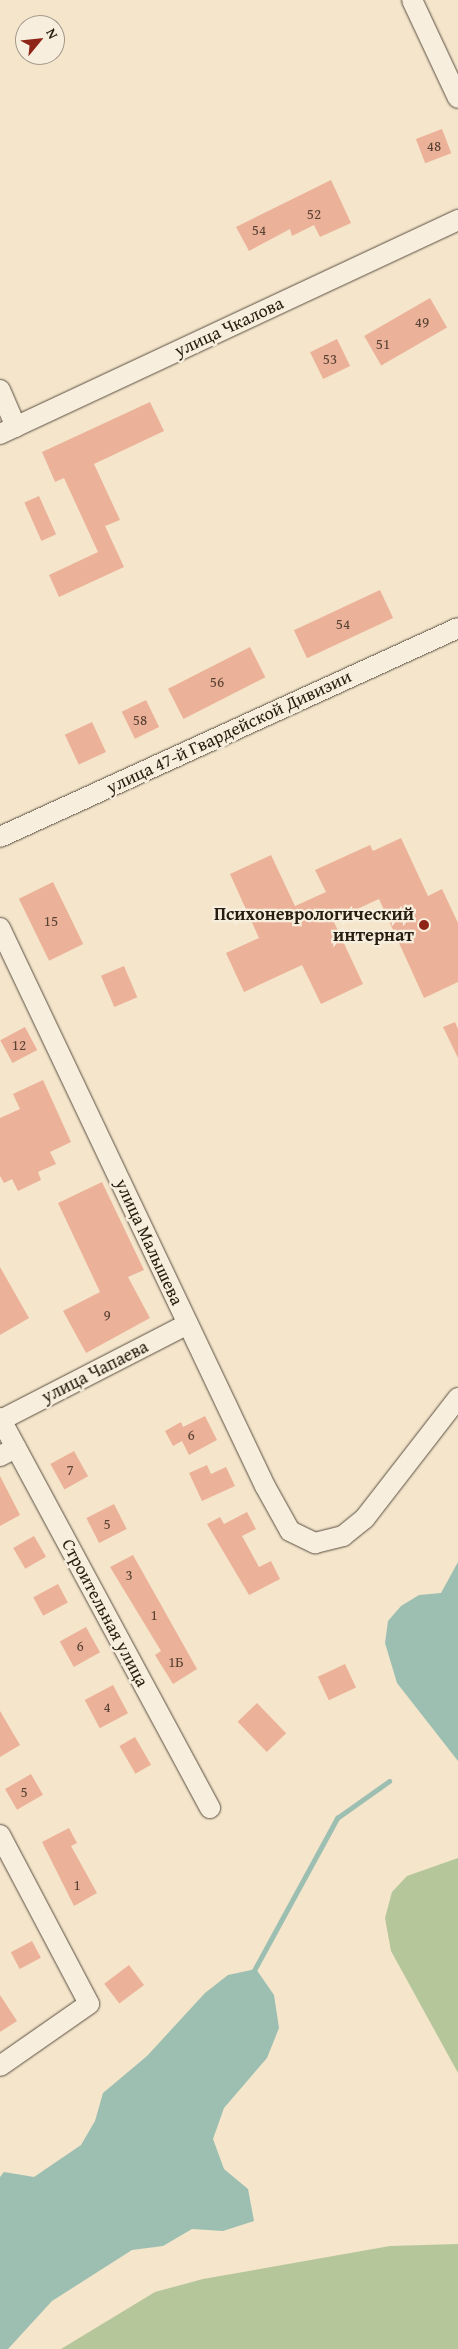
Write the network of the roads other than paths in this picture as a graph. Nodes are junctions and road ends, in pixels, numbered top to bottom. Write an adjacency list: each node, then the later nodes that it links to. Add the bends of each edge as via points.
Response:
1 (412, 0): 2 (street)
2 (458, 98)
3 (458, 220): 5 (street, улица Чкалова)
4 (0, 390): 5 (street)
5 (8, 431)
6 (458, 628): 7 (street, улица 47-й Гвардейской Дивизии)
7 (0, 837)
8 (0, 928): 9 (street, улица Малышева)
9 (188, 1324): 10 (street, улица Малышева, via 290,1532 314,1543 343,1536 365,1518); 11 (street, улица Чапаева)
10 (458, 1398)
11 (1, 1419): 12 (street, Строительная улица)
12 (8, 1452): 13 (street, Строительная улица)
13 (210, 1808)
14 (0, 1834): 15 (street, via 89,2004)
15 (0, 2066)

